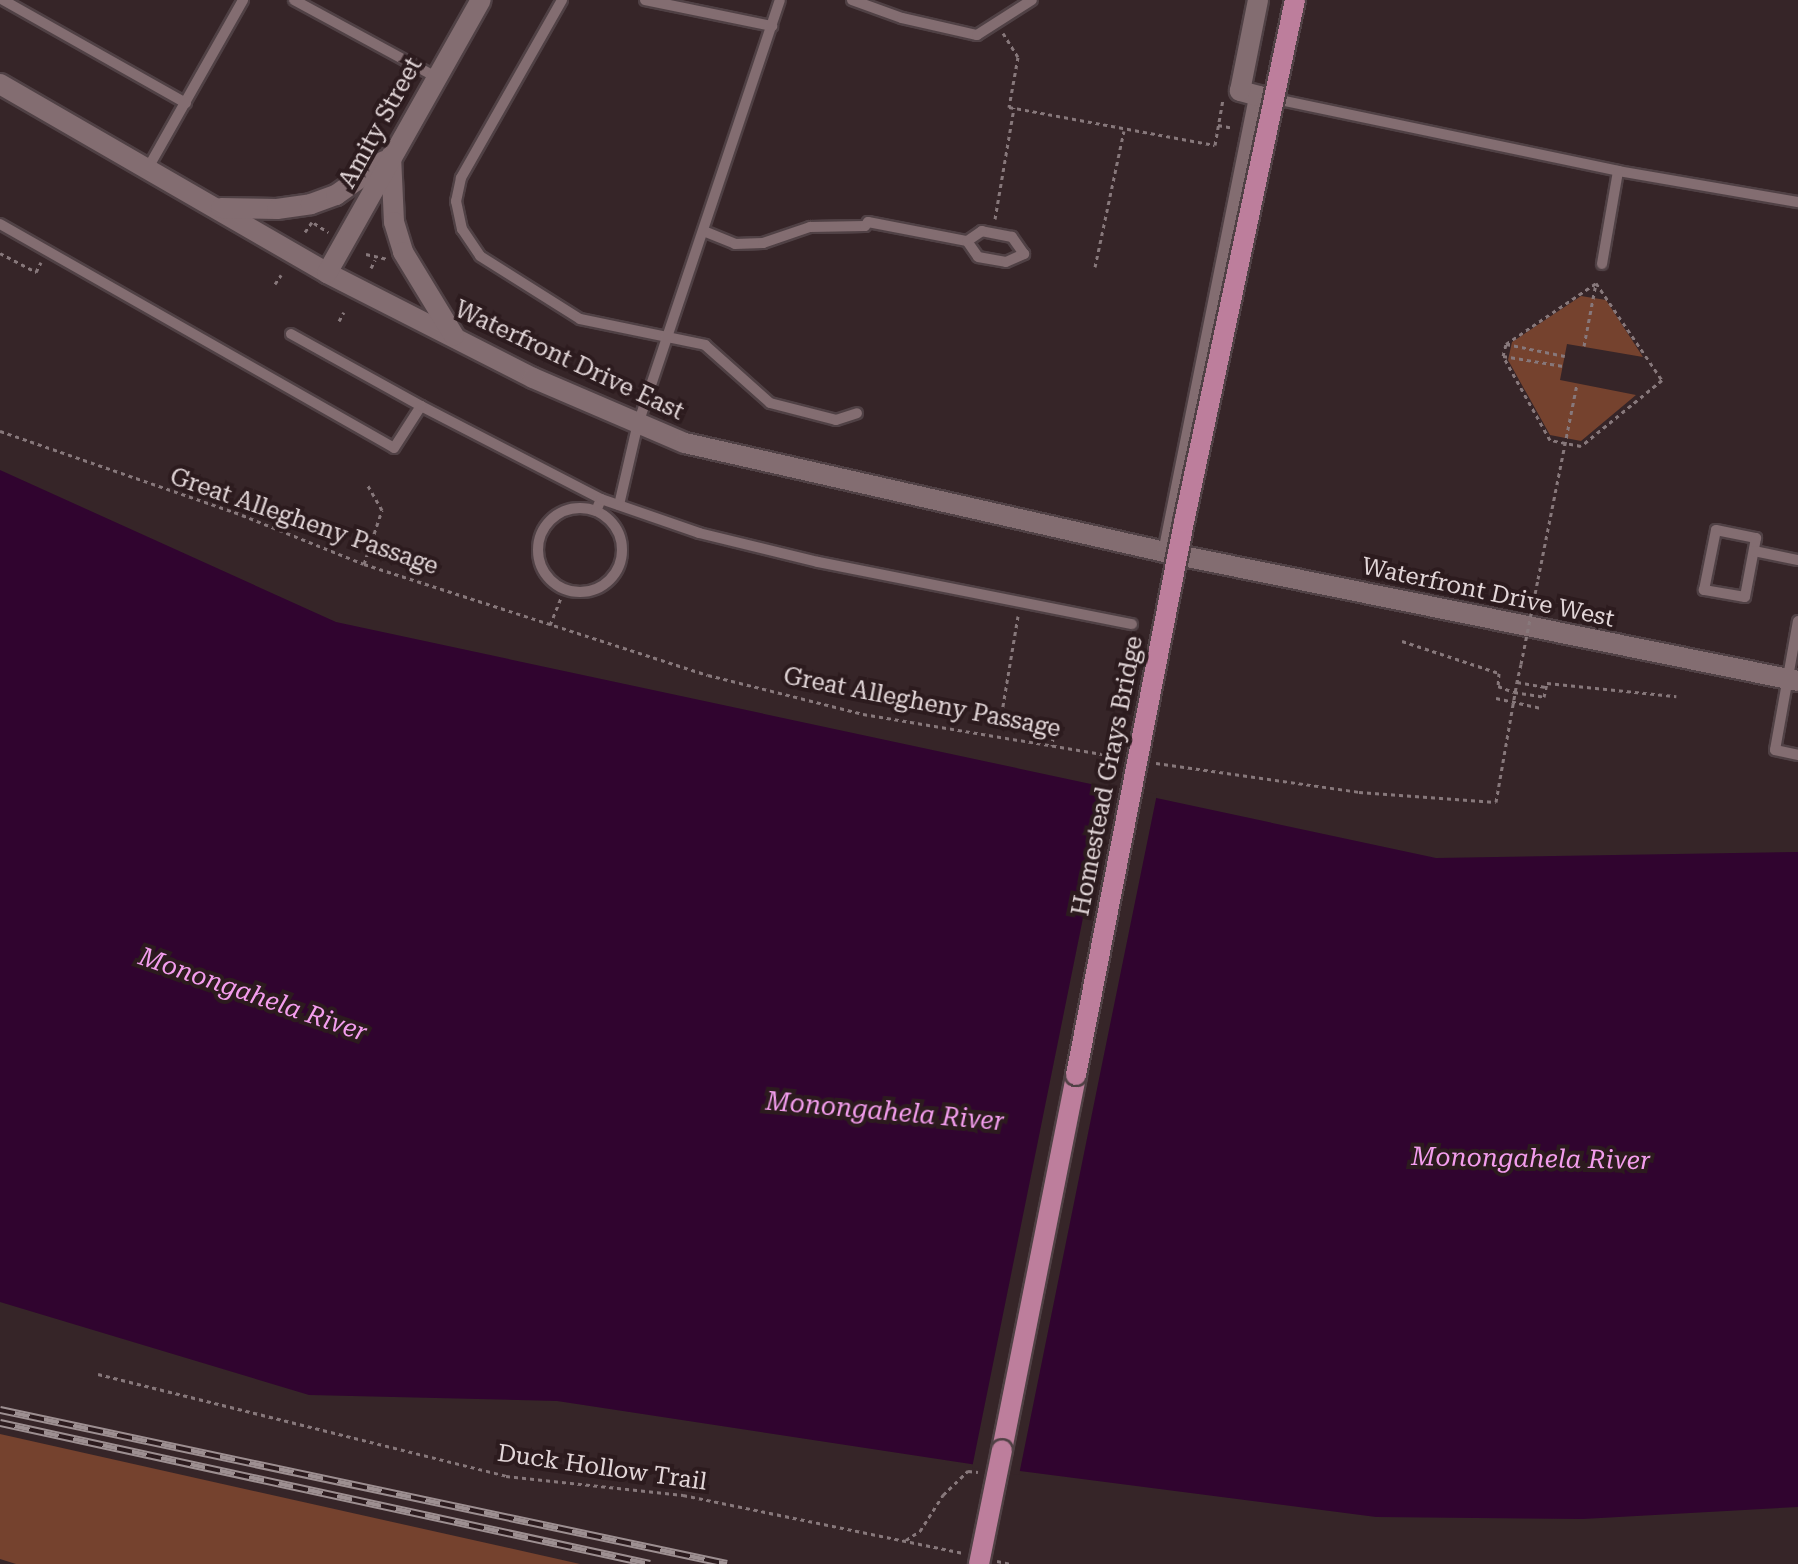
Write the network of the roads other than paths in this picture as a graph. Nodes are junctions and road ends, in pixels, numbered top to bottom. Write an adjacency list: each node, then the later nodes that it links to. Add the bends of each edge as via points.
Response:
1 (3, 0): 16 (lane)
2 (243, 0): 16 (lane)
3 (294, 0): 13 (lane)
4 (481, 0): 13 (street, Amity Street)
5 (562, 0): 28 (lane, via 461,178 456,201 462,229 480,256 580,319)
6 (645, 0): 12 (lane)
7 (780, 0): 12 (lane)
8 (852, 0): 9 (lane, via 977,35)
9 (1032, 0)
10 (1258, 0): 15 (street, via 1240,91)
11 (1295, 0): 43 (main road, Homestead Grays Bridge, bridge, via 1184,522)
12 (772, 26): 23 (lane)
13 (436, 77): 17 (street, Amity Street)
14 (0, 84): 18 (street, Waterfront Drive East)
15 (1259, 96): 19 (lane); 37 (street)
16 (186, 103): 18 (lane)
17 (391, 156): 21 (street, via 336,195 311,204); 26 (street, Amity Street); 29 (street, via 394,222 403,252)
18 (148, 168): 21 (street, Waterfront Drive East)
19 (1618, 171): 20 (lane); 25 (lane)
20 (1798, 202)
21 (220, 208): 26 (street, Waterfront Drive East)
22 (0, 224): 30 (lane, via 394,448)
23 (706, 232): 24 (lane, via 735,244 763,243 832,222 868,222); 28 (lane)
24 (967, 241): 24 (lane, via 978,257 1006,262 1024,254 1012,237 982,231)
25 (1602, 264)
26 (327, 273): 29 (street, Waterfront Drive East)
27 (291, 334): 30 (lane)
28 (670, 336): 31 (lane, via 705,345 770,403 836,420); 32 (lane)
29 (455, 338): 32 (street, Waterfront Drive East)
30 (421, 406): 33 (lane)
31 (857, 413)
32 (637, 427): 34 (lane); 37 (street, Waterfront Drive East, via 739,458)
33 (601, 499): 34 (lane); 35 (lane)
34 (619, 505): 40 (lane, via 699,533 793,556)
35 (596, 511): 35 (lane, via 570,508 547,522 536,547 543,573 564,590 586,593 606,584 619,566 618,535)
36 (1754, 551): 36 (lane, via 1745,597 1704,590 1716,530 1756,538); 38 (lane)
37 (1168, 553): 41 (street, Waterfront Drive West)
38 (1798, 560)
39 (1798, 621): 41 (lane)
40 (1132, 624)
41 (1792, 680): 42 (lane, via 1775,750)
42 (1798, 755)
43 (980, 1559)

